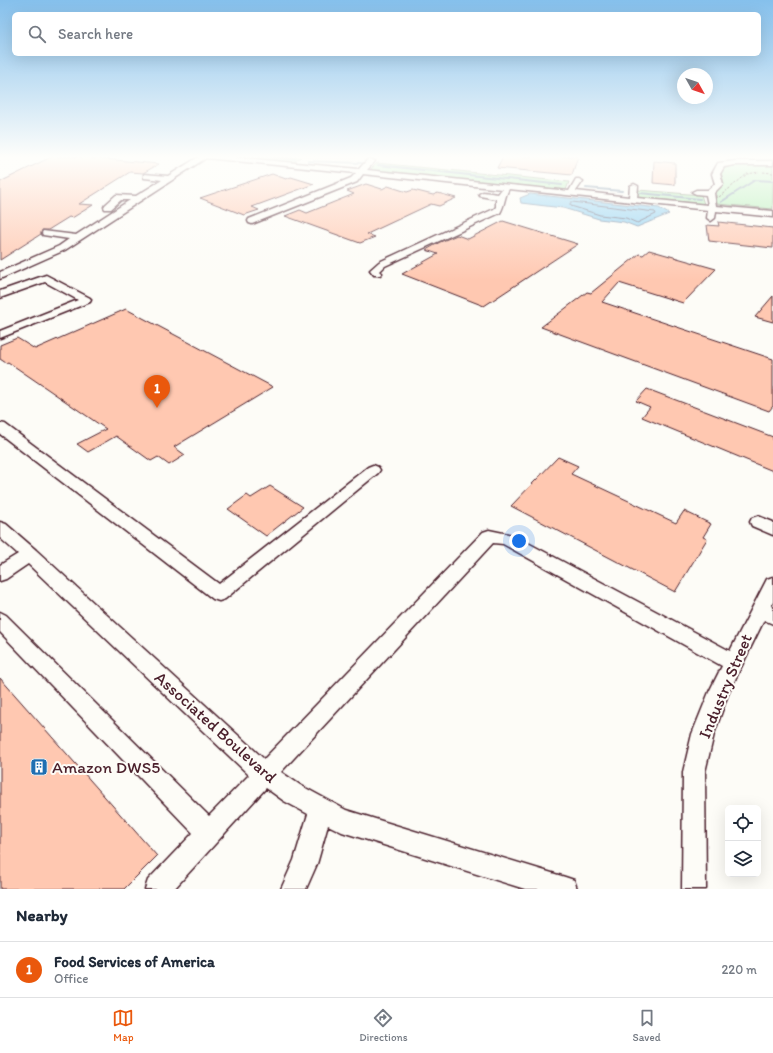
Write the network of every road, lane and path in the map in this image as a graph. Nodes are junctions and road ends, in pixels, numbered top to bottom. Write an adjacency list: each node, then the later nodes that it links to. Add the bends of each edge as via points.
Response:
1 (118, 197): 11 (street)
2 (124, 197): 8 (street)
3 (310, 197): 14 (street)
4 (500, 197): 19 (street, via 500,207 497,211 382,264 375,270)
5 (617, 197): 9 (street)
6 (706, 197): 10 (street)
7 (717, 197): 10 (path)
8 (139, 199): 16 (street)
9 (633, 199): 10 (street)
10 (711, 200): 12 (street); 13 (street)
11 (108, 206)
12 (773, 214)
13 (711, 218)
14 (252, 221)
15 (79, 225): 16 (street)
16 (96, 227): 18 (street)
17 (46, 233): 18 (street)
18 (79, 238): 20 (street, via 37,261)
19 (377, 273)
20 (0, 276): 21 (street)
21 (22, 287): 22 (street); 23 (street, via 46,278 86,300)
22 (0, 295)
23 (0, 335)
24 (0, 427): 25 (street, via 219,594)
25 (373, 470)
26 (758, 522): 28 (street)
27 (0, 528): 29 (street, Associated Boulevard)
28 (773, 529)
29 (30, 555): 30 (street); 35 (street, Associated Boulevard)
30 (0, 574)
31 (773, 584): 32 (street, Industry Street)
32 (766, 612): 34 (street, Industry Street)
33 (0, 620): 37 (street)
34 (734, 662): 35 (street, via 507,539 489,536); 41 (street, Industry Street, via 703,734 694,772)
35 (264, 774): 36 (street, Associated Boulevard); 37 (street)
36 (321, 809): 39 (street, via 304,864); 40 (street, Associated Boulevard, via 342,820)
37 (209, 833): 38 (street)
38 (157, 889)
39 (293, 889)
40 (565, 889)
41 (694, 889)

